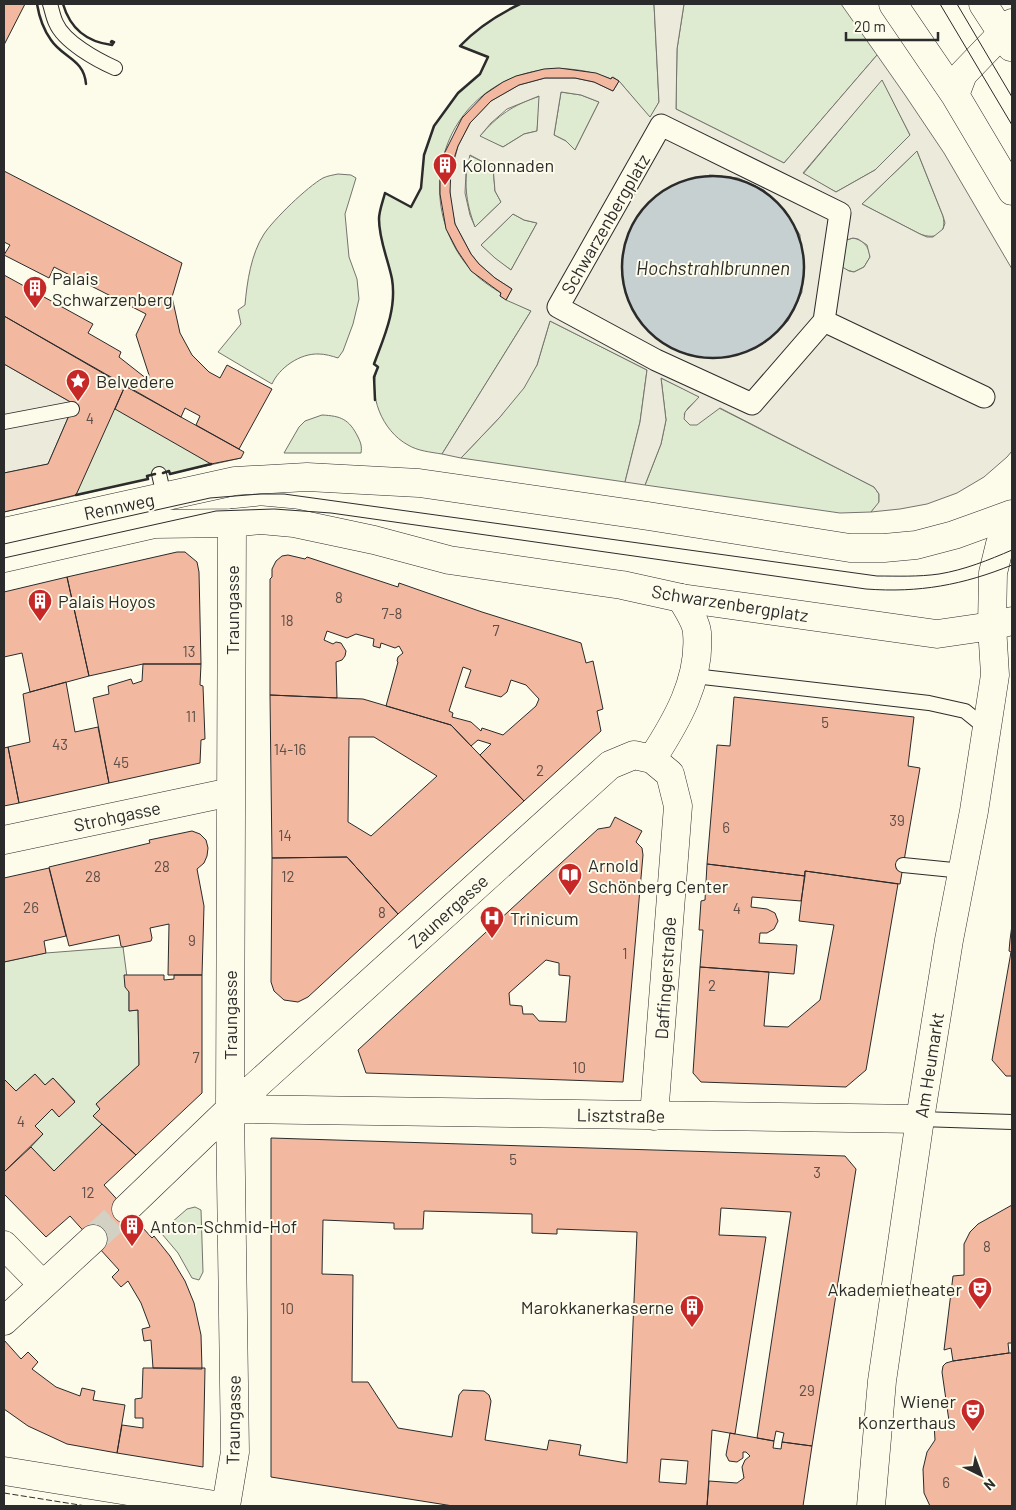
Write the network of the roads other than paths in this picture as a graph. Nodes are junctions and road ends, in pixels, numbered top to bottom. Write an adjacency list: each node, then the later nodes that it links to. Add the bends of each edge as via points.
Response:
1 (50, 4): 5 (lane, via 56,25 75,45 98,61)
2 (893, 4): 6 (street)
3 (983, 4): 4 (street)
4 (1009, 35): 6 (street, via 963,74)
5 (116, 68)
6 (955, 94): 7 (street)
7 (1012, 191)
8 (824, 321): 8 (street, Schwarzenbergplatz, via 752,404 656,360 558,307 661,125 840,213); 9 (street)
9 (984, 397)
10 (72, 409): 11 (lane)
11 (4, 422)
12 (1012, 514): 15 (street, Rennweg, via 916,545 850,548 419,483 307,477 161,485)
13 (1012, 518): 18 (street, via 1000,544 993,573)
14 (232, 523): 16 (street, Rennweg, via 154,524); 17 (street, Schwarzenbergplatz, via 261,520 294,523 449,560 622,585); 22 (street, Traungasse)
15 (4, 532)
16 (4, 558)
17 (681, 598): 18 (street, Schwarzenbergplatz, via 937,634); 19 (street, via 698,631)
18 (1006, 621): 20 (street, Am Heumarkt)
19 (694, 676): 20 (lane, via 929,703 965,711); 21 (street, via 675,724)
20 (986, 728): 25 (street, Am Heumarkt)
21 (652, 759): 26 (street, Zaunergasse, via 634,755 610,765); 27 (street, Daffingerstraße, via 670,774 678,806)
22 (231, 792): 23 (street, Strohgasse); 26 (street, Traungasse)
23 (4, 840)
24 (903, 865): 25 (lane)
25 (963, 871): 28 (street, Am Heumarkt)
26 (230, 1109): 27 (street, Lisztstraße); 30 (street, Zaunergasse); 37 (street, Traungasse, via 235,1452)
27 (654, 1116): 28 (street, Lisztstraße)
28 (920, 1120): 29 (lane, Lisztstraße); 38 (street, Am Heumarkt, via 882,1381)
29 (1012, 1122)
30 (126, 1209)
31 (92, 1239): 33 (street)
32 (4, 1245): 33 (street)
33 (43, 1285): 34 (street)
34 (4, 1321)
35 (4, 1471): 36 (street)
36 (221, 1506)
37 (226, 1506)
38 (871, 1506)

